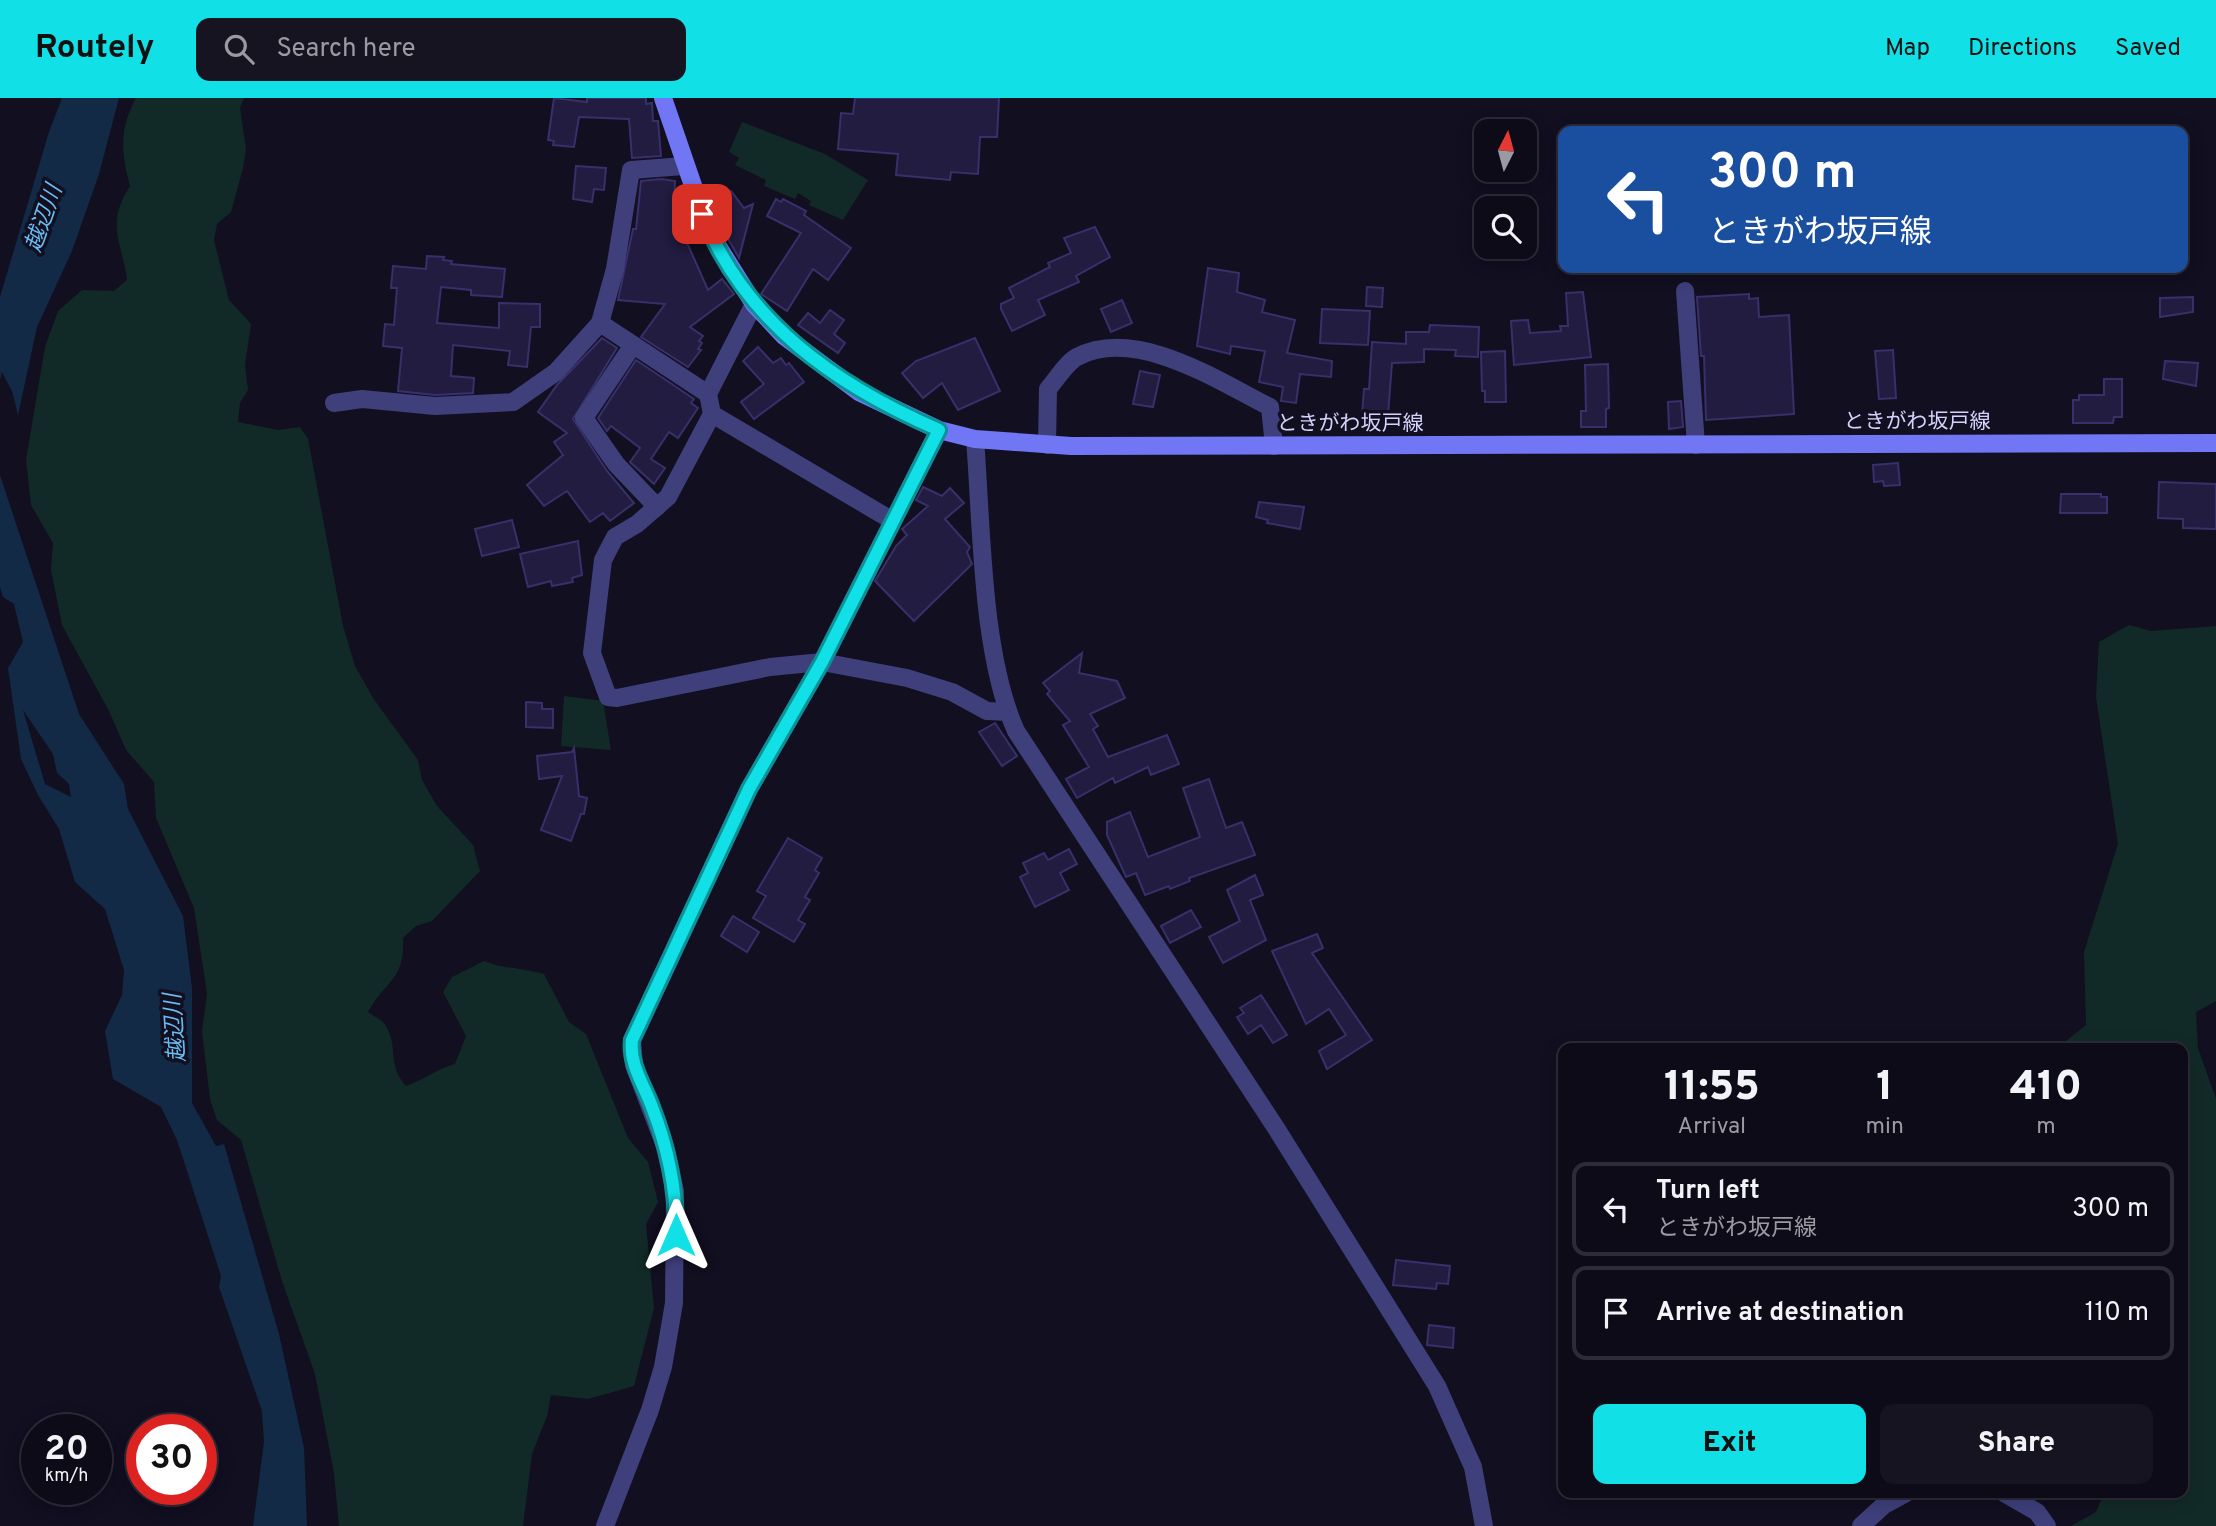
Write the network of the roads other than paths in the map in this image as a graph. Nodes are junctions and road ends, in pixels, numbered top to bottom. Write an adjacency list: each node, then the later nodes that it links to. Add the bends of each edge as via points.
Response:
1 (663, 98): 2 (main road, ときがわ坂戸線)
2 (684, 166): 4 (main road, ときがわ坂戸線, via 709,232); 5 (street, via 631,170 615,269)
3 (1685, 291): 14 (street)
4 (754, 304): 7 (street); 10 (main road, ときがわ坂戸線, via 792,343 848,385)
5 (600, 323): 6 (street); 8 (street, via 556,372 513,402 435,406 362,399)
6 (633, 345): 7 (street); 16 (street, via 584,418 616,464)
7 (708, 394): 9 (street)
8 (334, 403)
9 (712, 414): 16 (street, via 668,497); 17 (street)
10 (939, 430): 11 (main road, ときがわ坂戸線); 17 (street)
11 (975, 439): 13 (main road, ときがわ坂戸線); 19 (street, via 991,631)
12 (2216, 443): 14 (main road, ときがわ坂戸線)
13 (1047, 445): 15 (main road, ときがわ坂戸線); 15 (street, via 1048,389 1076,357 1129,348 1157,352 1270,407)
14 (1696, 445): 15 (main road, ときがわ坂戸線)
15 (1274, 446)
16 (657, 507): 18 (street, via 615,537 603,560 592,653 608,697)
17 (893, 521): 18 (street)
18 (822, 662): 19 (street, via 907,678 952,692 987,711); 22 (street, via 749,789 632,1040 634,1065 665,1146 675,1191 674,1303 650,1410)
19 (1008, 712): 23 (street, via 1027,752 1268,1116 1437,1386 1474,1467)
20 (1897, 1498): 24 (street)
21 (2013, 1498): 25 (street, via 2037,1512)
22 (605, 1526)
23 (1484, 1526)
24 (1861, 1526)
25 (2047, 1526)

